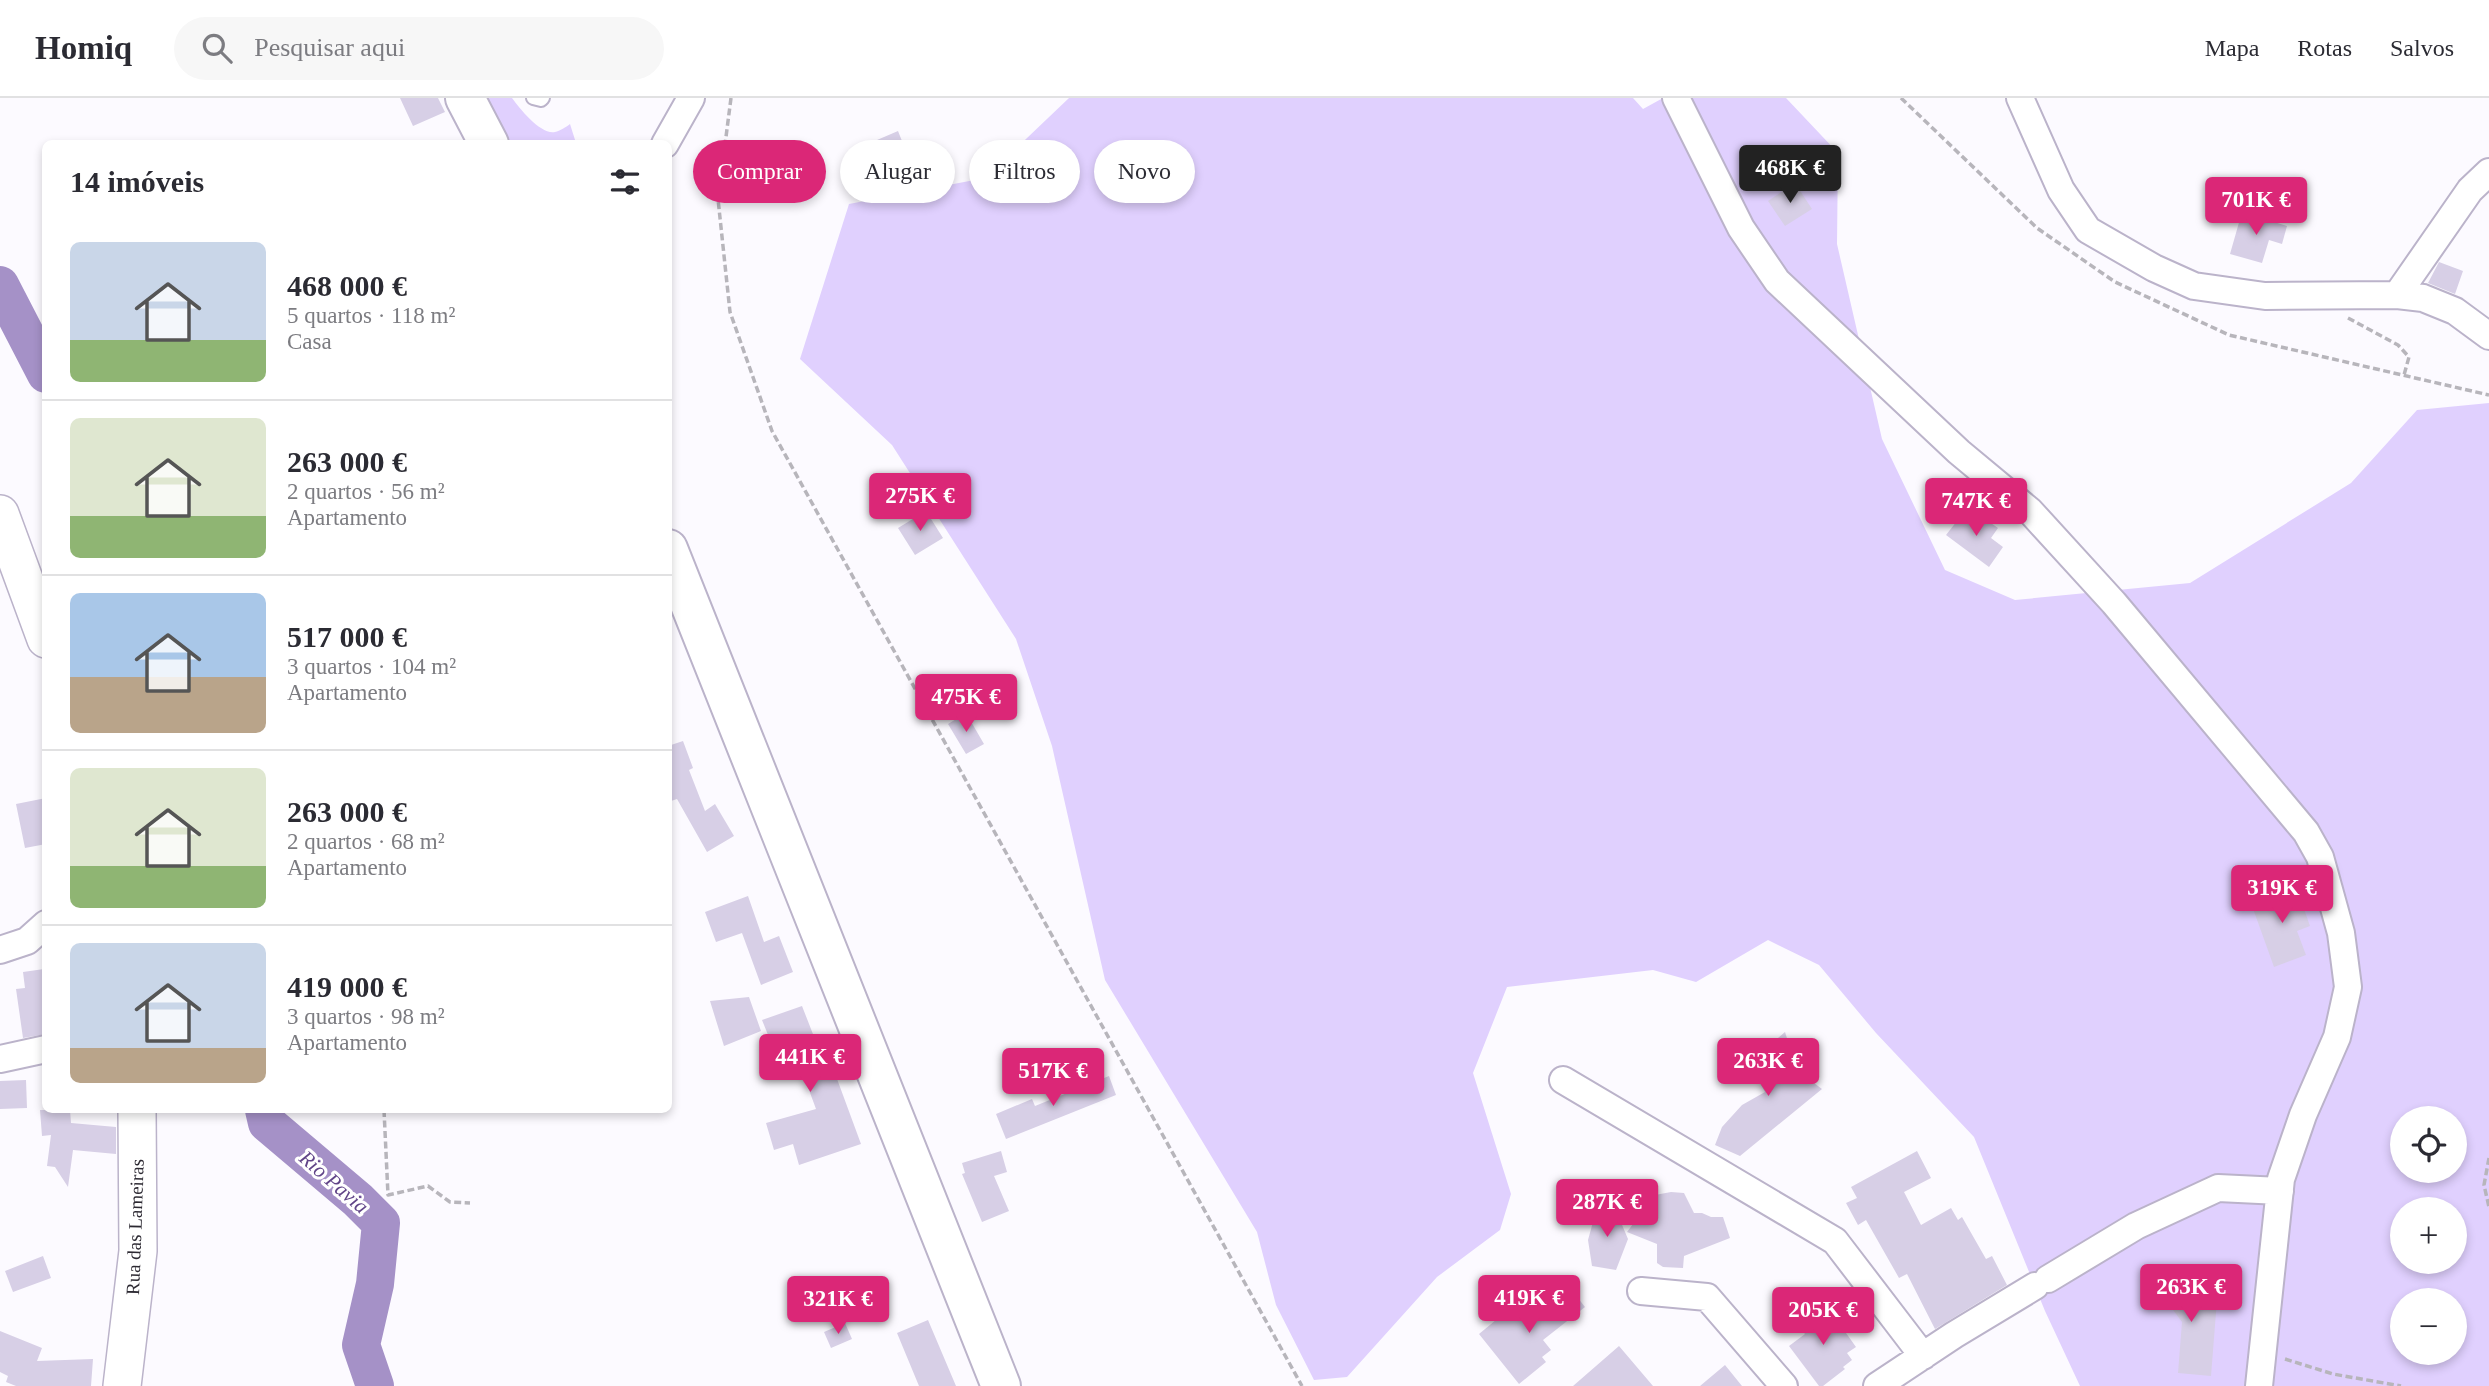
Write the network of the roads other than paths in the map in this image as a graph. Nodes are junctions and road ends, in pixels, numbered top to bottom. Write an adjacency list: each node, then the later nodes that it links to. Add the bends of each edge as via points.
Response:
1 (466, 98): 7 (main road)
2 (533, 98): 3 (lane)
3 (543, 98)
4 (691, 98): 8 (street)
5 (1676, 98): 21 (street, via 1741,229 1777,281 1959,452 2030,511 2306,832 2320,858 2341,933 2348,987 2337,1037 2303,1115)
6 (2020, 98): 10 (street, via 2061,190 2088,230 2154,268 2194,286 2264,296)
7 (487, 140)
8 (667, 140)
9 (2489, 172): 10 (street, via 2470,190)
10 (2397, 295): 11 (street, via 2423,298 2455,311)
11 (2489, 337)
12 (0, 514): 14 (street)
13 (672, 559): 25 (main road)
14 (42, 628)
15 (42, 928): 16 (street, via 27,941)
16 (0, 950)
17 (42, 1050): 18 (street)
18 (0, 1059)
19 (1563, 1080): 23 (street, via 1835,1241)
20 (137, 1113): 24 (street, Rua das Lameiras, via 138,1251)
21 (2280, 1191): 23 (street, via 2218,1188 2136,1226); 28 (street)
22 (1642, 1291): 26 (street, via 1707,1297)
23 (1923, 1356): 27 (street)
24 (122, 1386)
25 (1001, 1386)
26 (1784, 1386)
27 (1879, 1386)
28 (2259, 1386)

